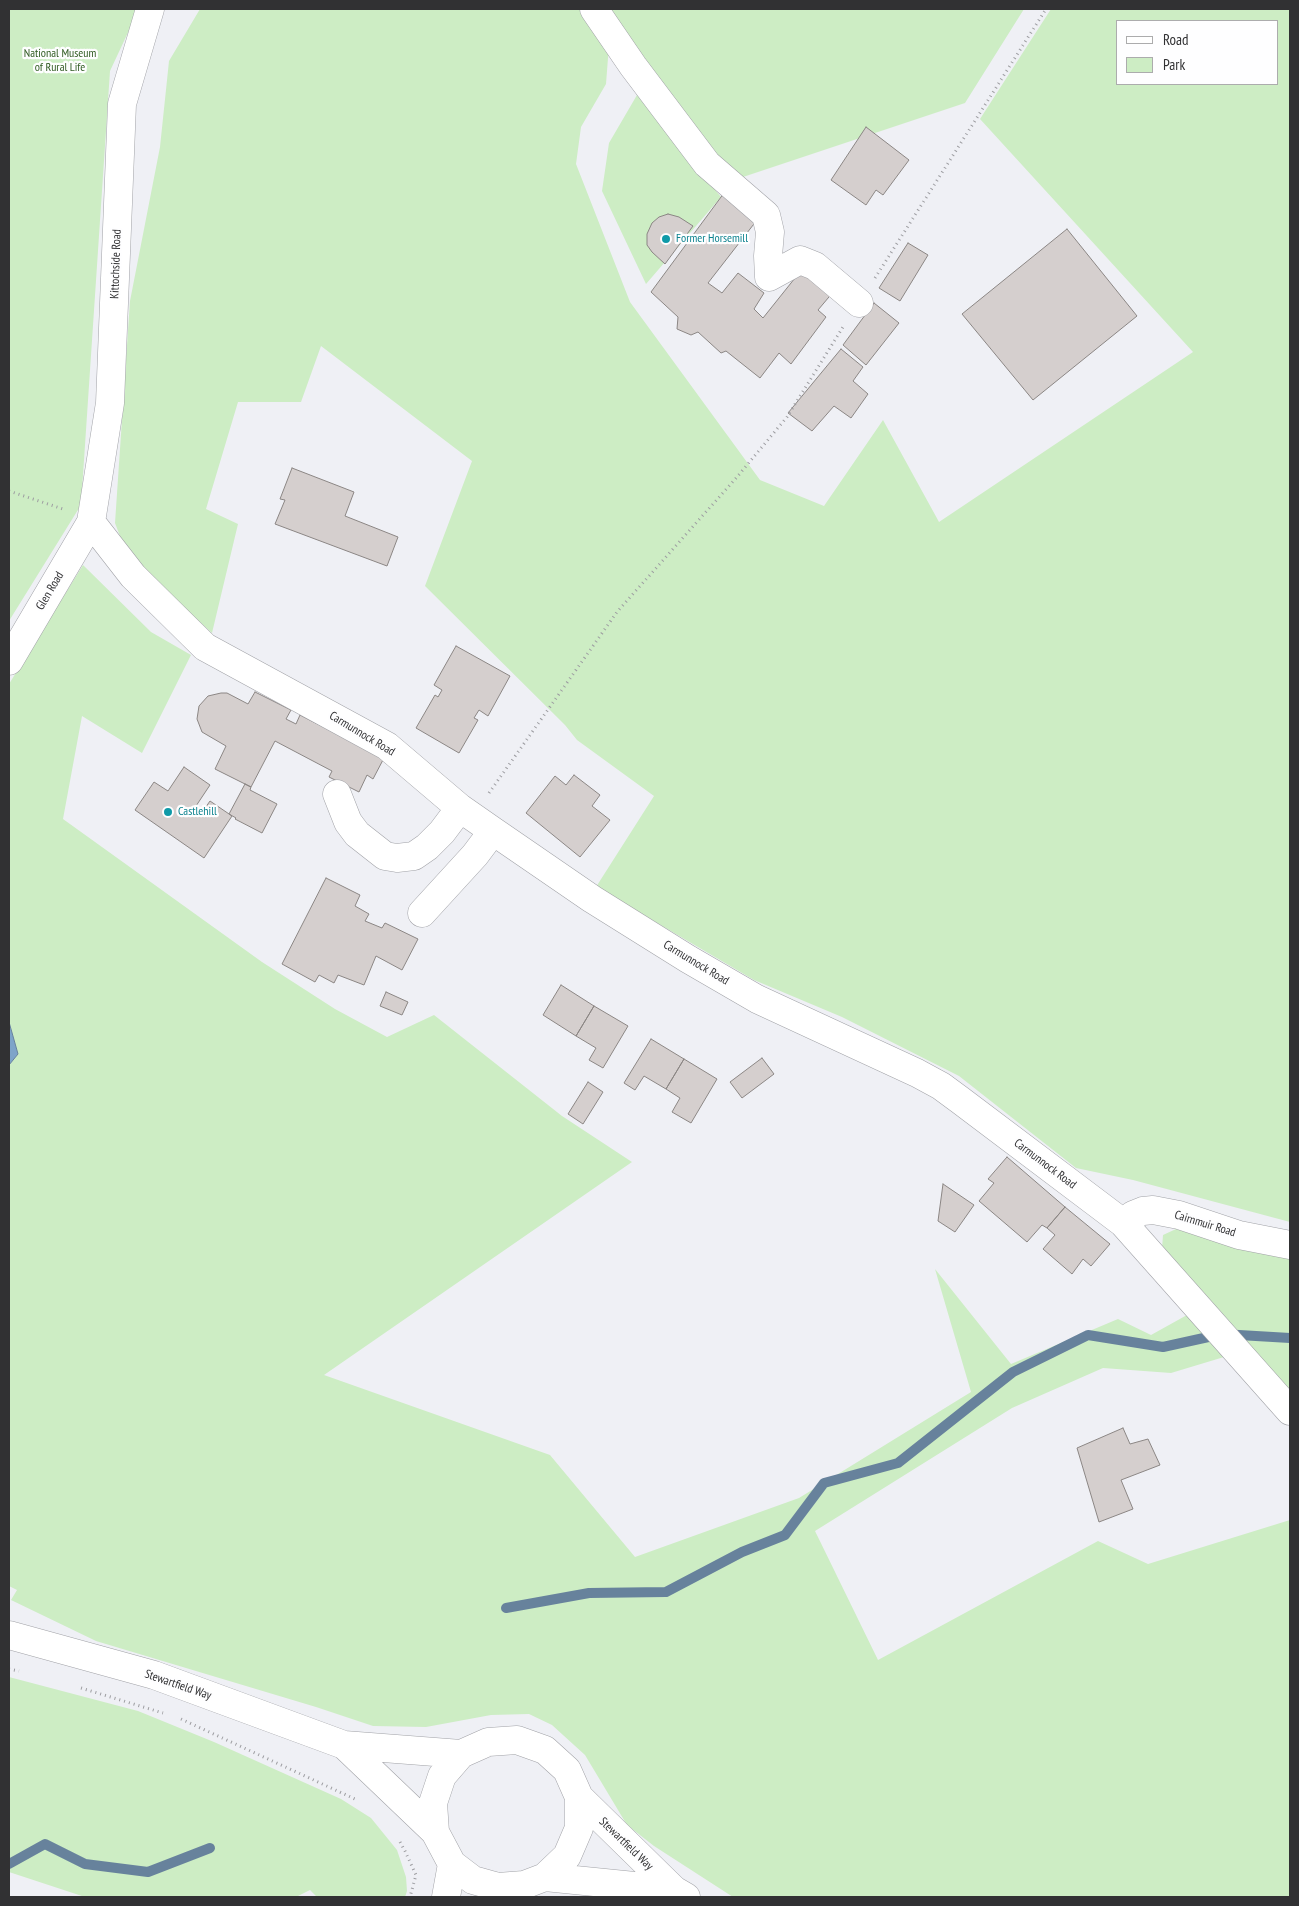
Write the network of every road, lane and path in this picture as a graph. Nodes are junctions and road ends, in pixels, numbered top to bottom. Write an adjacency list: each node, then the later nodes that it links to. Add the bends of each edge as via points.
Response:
1 (150, 9): 6 (street, Kittochside Road, via 122,104 110,404)
2 (594, 9): 4 (street, via 706,164 766,216 770,232 769,277 800,260 815,266)
3 (1046, 9): 4 (path)
4 (858, 303): 9 (path, via 787,417 617,612)
5 (9, 491): 6 (path, via 59,507)
6 (91, 522): 7 (street, Glen Road); 9 (street, Carmunnock Road, via 133,576 205,647 387,746)
7 (9, 661)
8 (337, 794): 9 (street, via 348,822 357,834 385,856 414,856 442,832)
9 (475, 818): 10 (street, via 475,855); 11 (street, Carmunnock Road, via 592,899 757,999 941,1086)
10 (422, 913)
11 (1122, 1222): 12 (street, Cairnmuir Road, via 1143,1211 1153,1210 1239,1235); 13 (street, Carmunnock Road)
12 (1290, 1245)
13 (1290, 1411)
14 (9, 1635): 20 (street, Stewartfield Way, via 154,1675)
15 (9, 1669): 16 (path)
16 (25, 1673)
17 (80, 1688): 18 (path)
18 (164, 1713)
19 (174, 1716): 23 (path)
20 (344, 1745): 21 (street, Stewartfield Way); 24 (street, Stewartfield Way)
21 (461, 1754): 22 (street, via 488,1742 517,1740 545,1750 567,1770); 24 (street, via 442,1776 433,1803)
22 (579, 1797): 27 (street, via 579,1828 567,1856); 28 (street, Stewartfield Way)
23 (356, 1800)
24 (435, 1832): 26 (street)
25 (394, 1835): 29 (path, via 406,1851 416,1875)
26 (452, 1864): 27 (street, via 473,1880 498,1887); 30 (street)
27 (527, 1887): 28 (street, Stewartfield Way)
28 (680, 1894)
29 (410, 1897)
30 (446, 1897)

